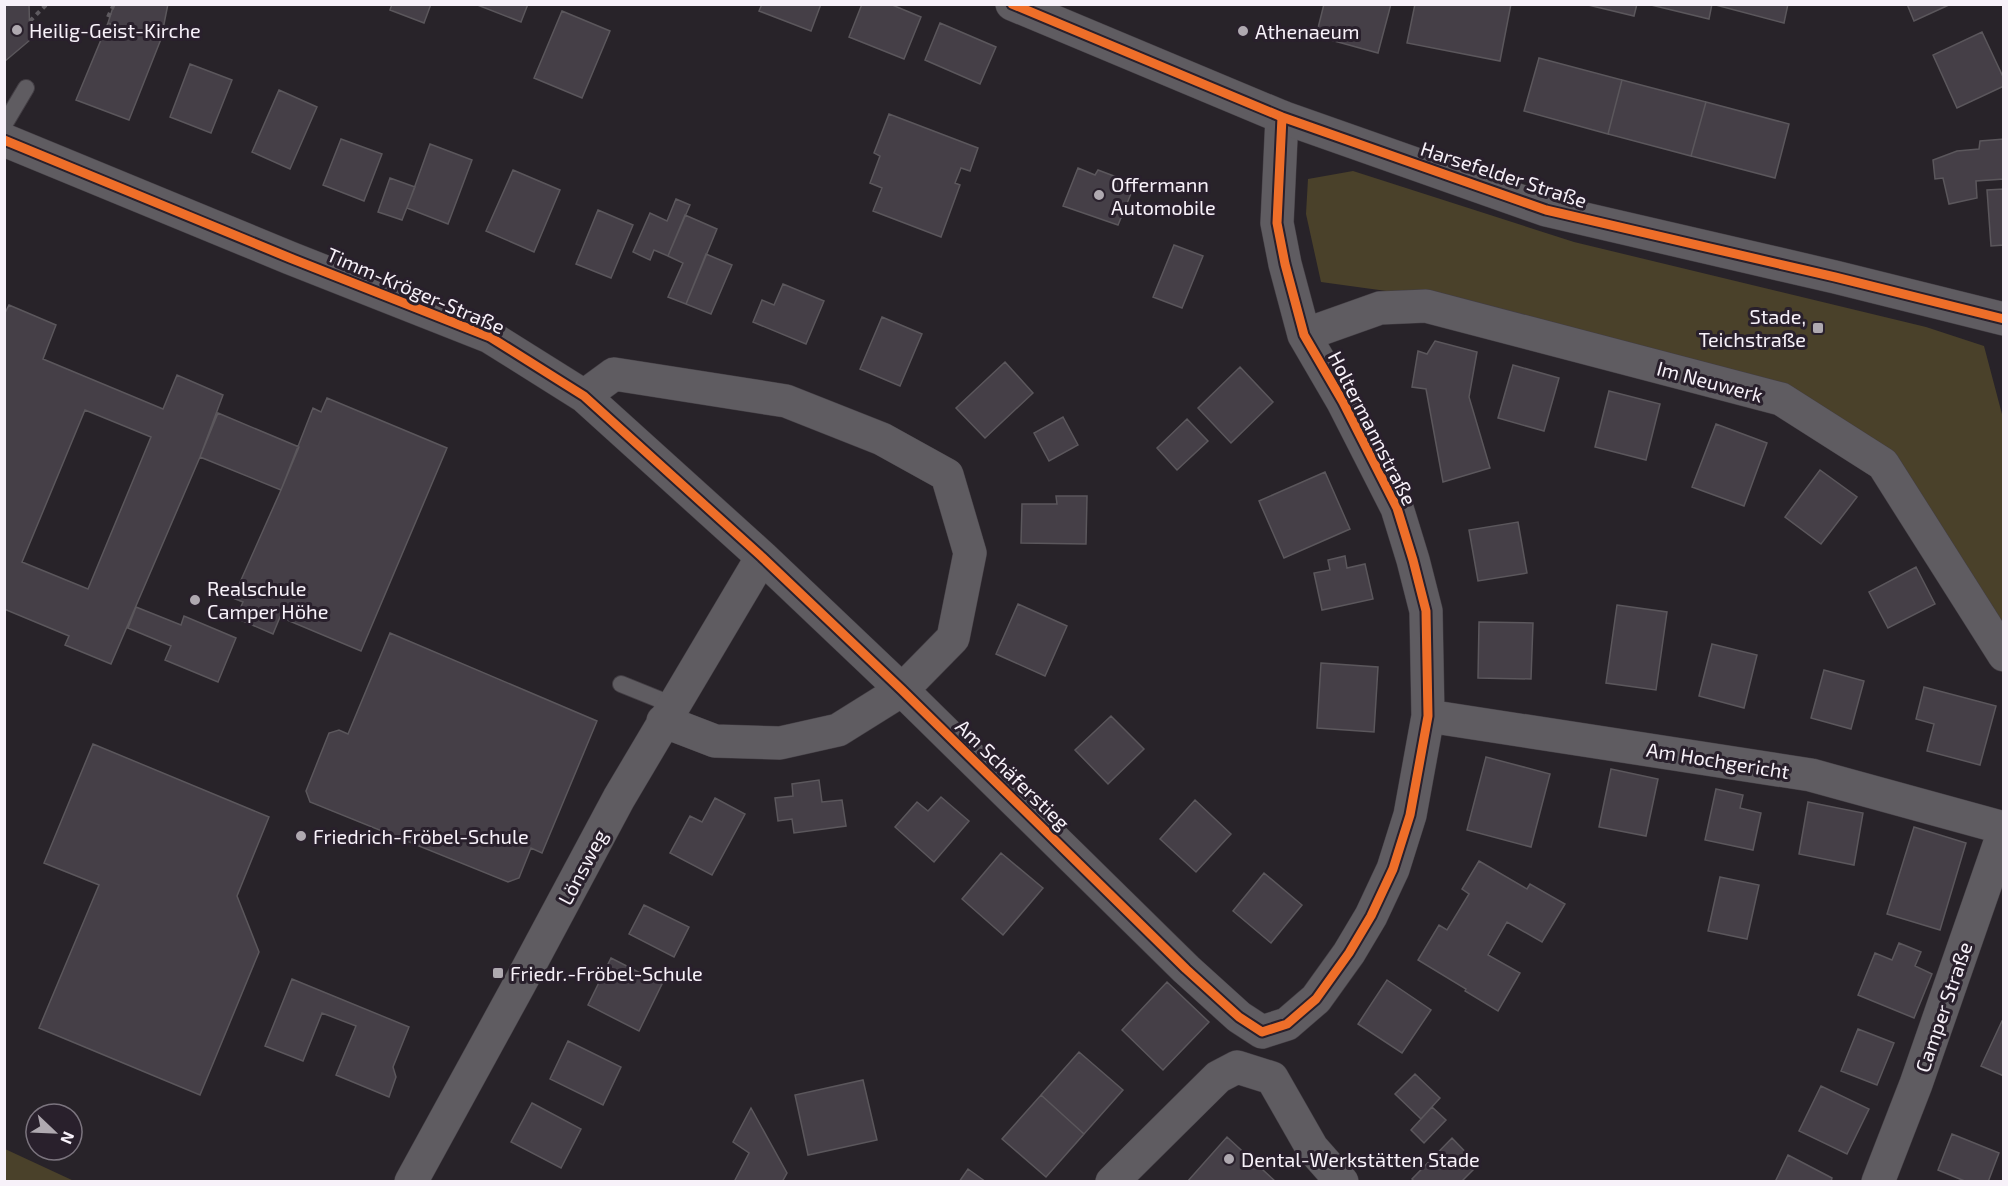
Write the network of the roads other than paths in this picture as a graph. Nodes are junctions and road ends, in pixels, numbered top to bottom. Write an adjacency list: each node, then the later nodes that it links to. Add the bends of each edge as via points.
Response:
1 (1012, 4): 3 (street, Harsefelder Straße)
2 (26, 88): 4 (lane)
3 (1282, 117): 6 (street, Harsefelder Straße, via 1546,210); 7 (street, Holtermannstraße, via 1277,223)
4 (4, 125)
5 (4, 140): 8 (street, Timm-Kröger-Straße, via 490,337)
6 (2004, 320)
7 (1304, 335): 10 (street, Im Neuwerk, via 1380,308 1425,306 1781,399 1884,464); 14 (street, Holtermannstraße, via 1343,402 1400,519 1426,611)
8 (584, 396): 9 (street, Timm-Kröger-Straße); 12 (street, via 614,374 786,401 882,439 947,475 970,553 955,628 952,638)
9 (762, 557): 12 (street, Am Schäferstieg); 13 (street, Lönsweg)
10 (2004, 655)
11 (621, 684): 13 (lane)
12 (902, 690): 13 (street, via 838,730 780,743 715,741); 16 (street, Am Schäferstieg)
13 (668, 713): 17 (street, Lönsweg)
14 (1428, 716): 15 (street, Am Hochgericht, via 1811,775); 16 (street, Holtermannstraße, via 1410,815 1393,869 1349,953 1316,999 1287,1024 1262,1032)
15 (2004, 830): 20 (street, Camper Straße)
16 (1239, 1017)
17 (411, 1182)
18 (1112, 1182): 19 (street, via 1218,1077 1237,1067 1272,1078 1312,1148)
19 (1342, 1182)
20 (1878, 1182)

